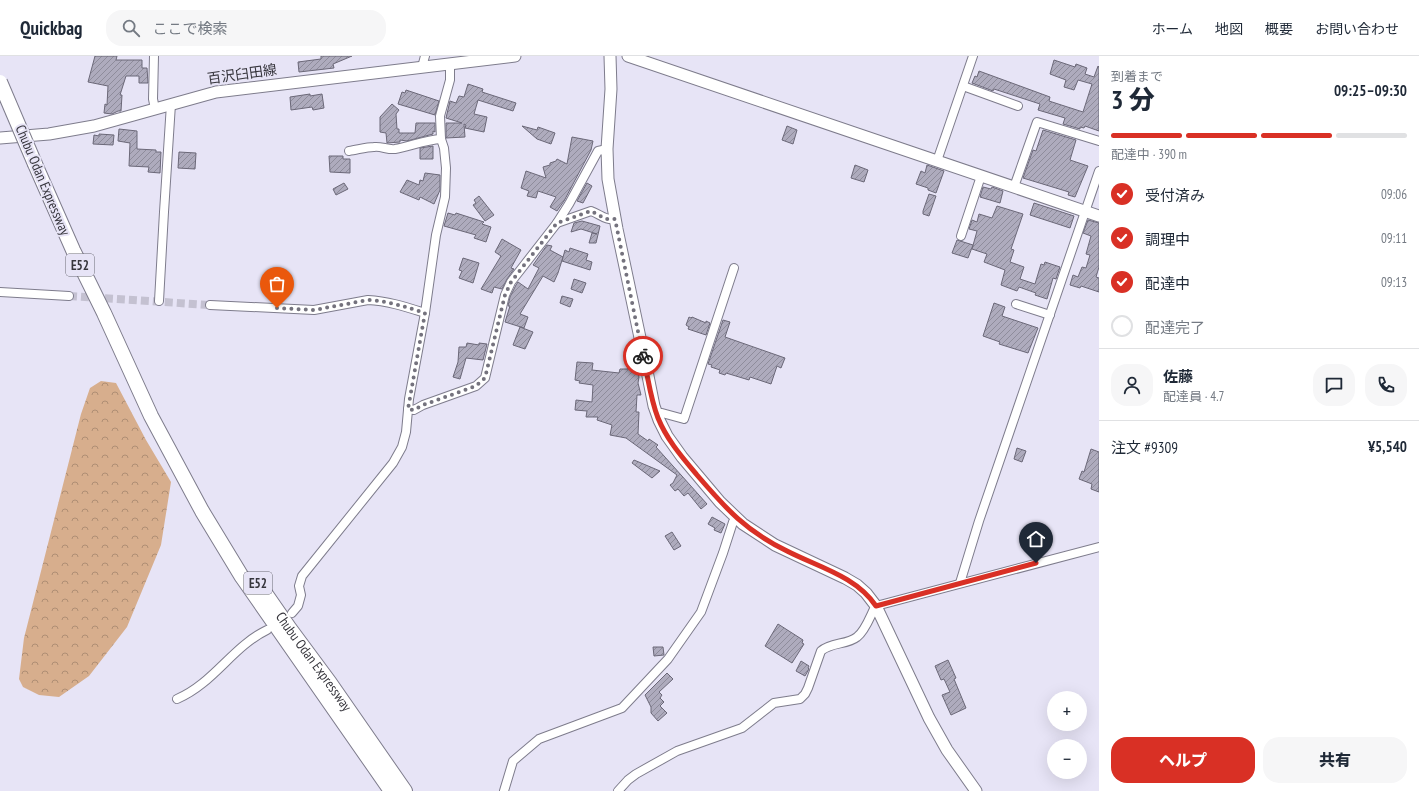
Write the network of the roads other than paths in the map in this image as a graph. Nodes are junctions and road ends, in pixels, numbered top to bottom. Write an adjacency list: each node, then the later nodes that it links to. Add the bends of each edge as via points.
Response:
1 (154, 56): 13 (street)
2 (425, 56): 8 (street)
3 (515, 56): 7 (main road, 百沢臼田線)
4 (610, 56): 17 (main road, via 611,89)
5 (628, 56): 19 (main road)
6 (973, 56): 10 (street)
7 (450, 64): 8 (main road, 百沢臼田線); 15 (street, via 450,80 440,116)
8 (422, 67): 11 (main road, 百沢臼田線, via 216,92)
9 (0, 82): 36 (highway, Chubu Odan Expressway / E52, bridge, via 73,250)
10 (963, 86): 12 (street); 19 (street)
11 (171, 104): 13 (main road, 百沢臼田線); 31 (street)
12 (1018, 106)
13 (155, 109): 14 (main road, 百沢臼田線, via 71,131)
14 (0, 138)
15 (441, 139): 18 (street, via 391,149 372,147); 34 (street, via 446,168 445,197)
16 (1099, 141): 22 (street, via 1037,122)
17 (607, 149): 25 (main road, via 608,179); 26 (street, via 598,151)
18 (349, 151)
19 (937, 162): 21 (main road)
20 (1099, 171): 23 (street)
21 (981, 176): 22 (main road); 27 (street)
22 (1014, 188): 23 (main road)
23 (1085, 211): 24 (main road); 35 (street)
24 (1099, 216)
25 (615, 219): 26 (street, via 606,219 591,211); 38 (main road)
26 (557, 223): 37 (street, via 508,287 485,378 476,386 414,410)
27 (961, 236)
28 (734, 268): 38 (street, via 684,419)
29 (0, 292): 30 (street)
30 (69, 296)
31 (159, 302)
32 (210, 304): 34 (street, via 314,310 368,300 395,304)
33 (1016, 304): 35 (street)
34 (425, 313): 37 (street)
35 (1050, 315): 41 (street)
36 (127, 365): 46 (highway, Chubu Odan Expressway / E52, via 202,511 242,577); 47 (highway, Chubu Odan Expressway / E52, via 250,572)
37 (408, 409): 43 (street, via 402,448 393,463 302,576 299,586 301,595 298,606)
38 (656, 413): 39 (main road, via 667,436 682,457)
39 (736, 518): 42 (main road, via 775,545 857,585); 48 (street, via 700,612 668,659 622,708 539,739 513,761)
40 (1099, 547): 41 (street)
41 (960, 583): 42 (street)
42 (876, 606): 49 (street, via 857,637 821,651 808,688 800,699 774,703 742,728 677,751 636,774); 50 (main road, via 929,718 947,750)
43 (292, 613)
44 (267, 630): 45 (street, via 242,645 208,680 190,693)
45 (177, 698)
46 (391, 791)
47 (405, 791)
48 (504, 791)
49 (618, 791)
50 (976, 791)

